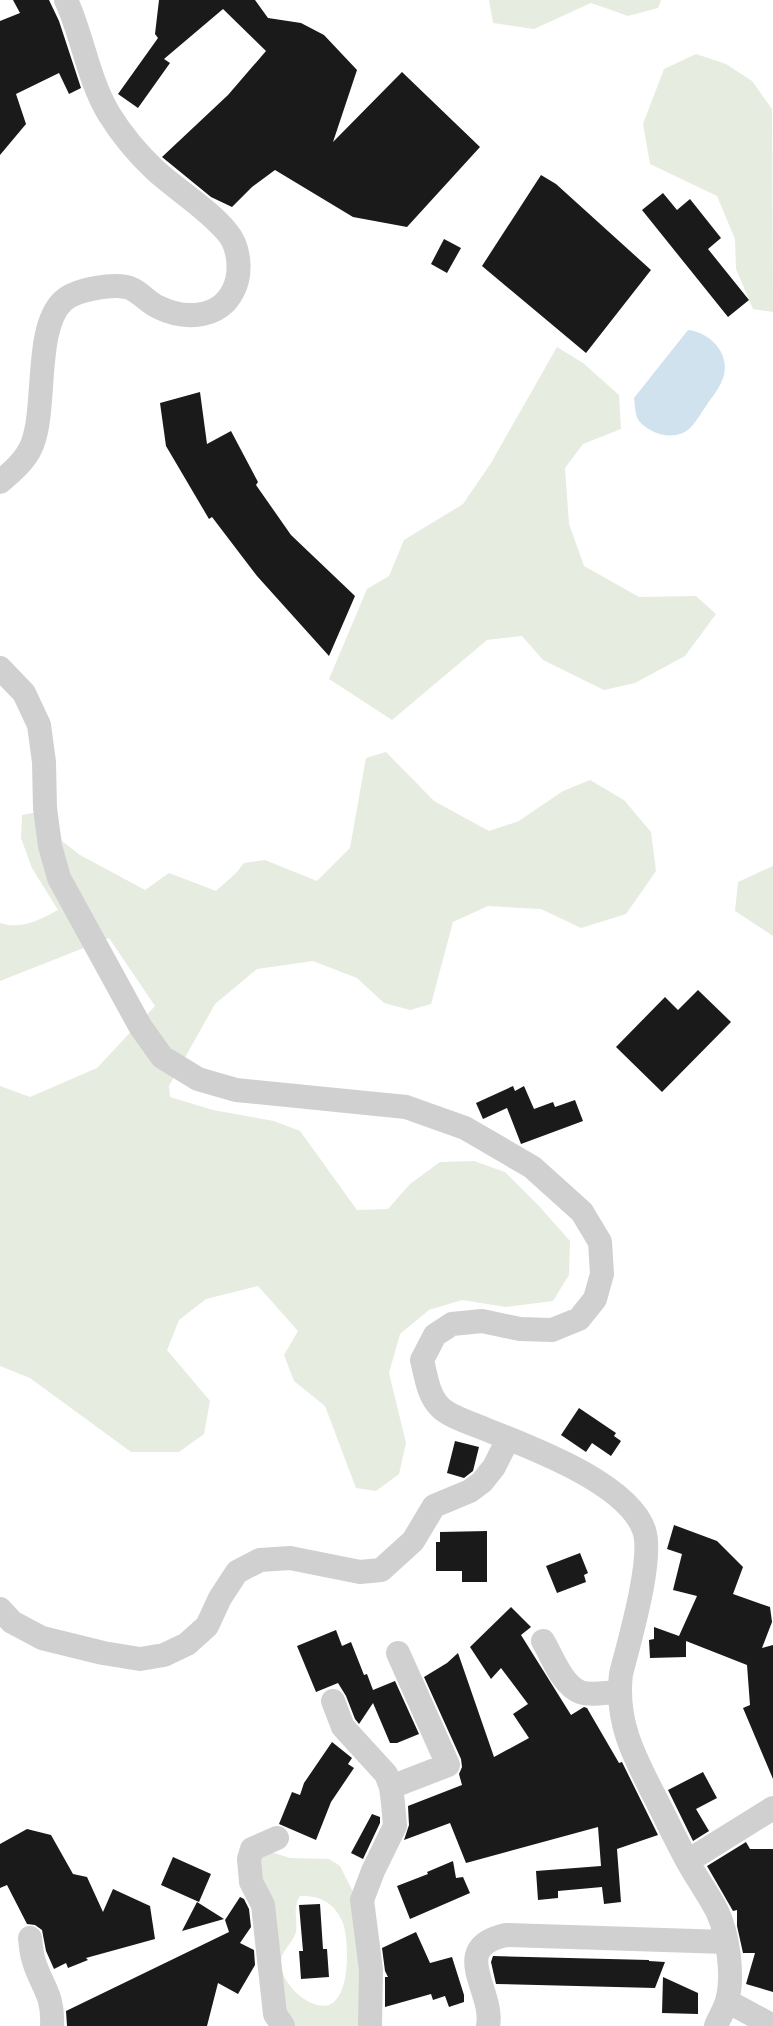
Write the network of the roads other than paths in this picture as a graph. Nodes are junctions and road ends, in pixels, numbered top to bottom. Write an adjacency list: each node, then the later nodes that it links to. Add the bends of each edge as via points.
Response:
1 (66, 0): 2 (street, via 90,70 129,145 228,233 238,254 239,280 228,302 209,313 184,316 158,307 131,289 108,286 80,291 63,301 49,324 32,446 16,469)
2 (0, 482)
3 (0, 668): 4 (street, via 24,693 39,725 45,808 59,878 140,1026 162,1057 198,1079 236,1090 406,1107 465,1128 532,1167 582,1212 600,1242 602,1274 595,1299 579,1319 552,1330 520,1329 482,1321 452,1324 435,1335 422,1360 429,1388 440,1408)
4 (508, 1439): 5 (street, via 482,1482 434,1506 413,1541 381,1570 360,1572 290,1558 260,1560 237,1572 207,1626 187,1644 164,1655 140,1659 42,1638 12,1622); 8 (street, via 570,1465 609,1490 632,1509 644,1531 646,1563)
5 (0, 1609)
6 (543, 1641): 8 (street, via 567,1681 579,1691)
7 (398, 1653): 10 (street, via 448,1765)
8 (619, 1692): 13 (street, via 625,1733)
9 (333, 1701): 10 (street, via 343,1727 386,1774)
10 (391, 1787): 19 (street, via 396,1826 362,1900 371,1970)
11 (773, 1808): 13 (street)
12 (276, 1838): 18 (street, via 252,1849 249,1859 251,1882 263,1905 275,2014)
13 (688, 1861): 15 (street, via 718,1913)
14 (30, 1938): 17 (street, via 33,1959 53,2010)
15 (726, 1942): 16 (street, via 730,1970); 20 (street, via 506,1935 491,1939 479,1950 475,1964 490,2017)
16 (727, 2001): 21 (street); 22 (street)
17 (52, 2026)
18 (283, 2026)
19 (370, 2026)
20 (488, 2026)
21 (716, 2026)
22 (773, 2026)

